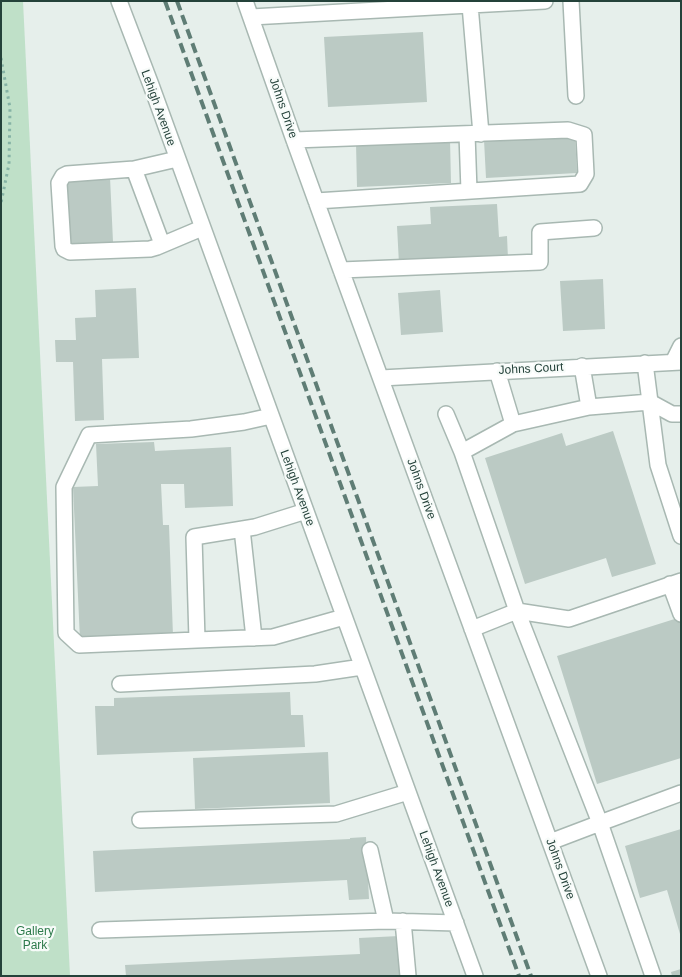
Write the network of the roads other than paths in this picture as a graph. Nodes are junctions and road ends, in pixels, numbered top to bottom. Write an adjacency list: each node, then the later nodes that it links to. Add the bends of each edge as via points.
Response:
1 (119, 1): 10 (street, Lehigh Avenue)
2 (245, 1): 6 (street, Johns Drive)
3 (545, 1): 5 (street)
4 (571, 1): 7 (street)
5 (470, 5): 6 (street); 8 (street)
6 (251, 17): 9 (street, Johns Drive)
7 (576, 96)
8 (474, 134): 9 (street); 12 (street); 12 (street, via 568,130 584,135 586,174 580,184)
9 (294, 140): 13 (street, Johns Drive)
10 (176, 159): 11 (street); 14 (street, Lehigh Avenue)
11 (134, 169): 16 (street); 16 (street, via 63,176 59,183 63,246 67,251 76,252 150,249)
12 (469, 191): 13 (street)
13 (316, 201): 17 (street, Johns Drive)
14 (202, 228): 16 (street); 28 (street, Lehigh Avenue)
15 (594, 228): 17 (street, via 540,232 540,262)
16 (162, 244)
17 (341, 270): 23 (street, Johns Drive)
18 (681, 346): 19 (street)
19 (677, 362): 20 (street, Johns Court)
20 (645, 363): 21 (street, Johns Court); 24 (street)
21 (582, 366): 22 (street, Johns Court); 25 (street)
22 (497, 371): 23 (street, Johns Court); 29 (street)
23 (381, 378): 38 (street, Johns Drive)
24 (650, 402): 25 (street); 27 (street, via 672,414); 33 (street, via 658,465)
25 (589, 407): 29 (street)
26 (446, 414): 30 (street)
27 (681, 414)
28 (271, 416): 31 (street, Lehigh Avenue); 40 (street, via 191,429 89,435 64,487 66,633 79,645)
29 (513, 424): 30 (street)
30 (462, 452): 35 (street)
31 (306, 511): 32 (street); 37 (street, Lehigh Avenue)
32 (242, 529): 39 (street); 40 (street, via 194,537)
33 (681, 536)
34 (675, 582): 35 (street, via 570,619); 36 (street)
35 (517, 611): 38 (street); 46 (street)
36 (681, 614)
37 (344, 617): 39 (street, via 273,637); 41 (street, Lehigh Avenue)
38 (472, 629): 47 (street, Johns Drive)
39 (254, 638): 40 (street)
40 (198, 640)
41 (362, 667): 42 (street, via 315,674); 43 (street, Lehigh Avenue)
42 (120, 684)
43 (408, 792): 45 (street, via 336,814); 51 (street, Lehigh Avenue)
44 (681, 793): 46 (street)
45 (140, 820)
46 (600, 823): 47 (street); 56 (street)
47 (550, 842): 55 (street, Johns Drive)
48 (370, 850): 49 (street)
49 (386, 921): 50 (street); 52 (street)
50 (404, 921): 51 (street); 53 (street)
51 (456, 923): 54 (street, Lehigh Avenue)
52 (100, 930)
53 (408, 976)
54 (475, 976)
55 (599, 976)
56 (654, 976)

